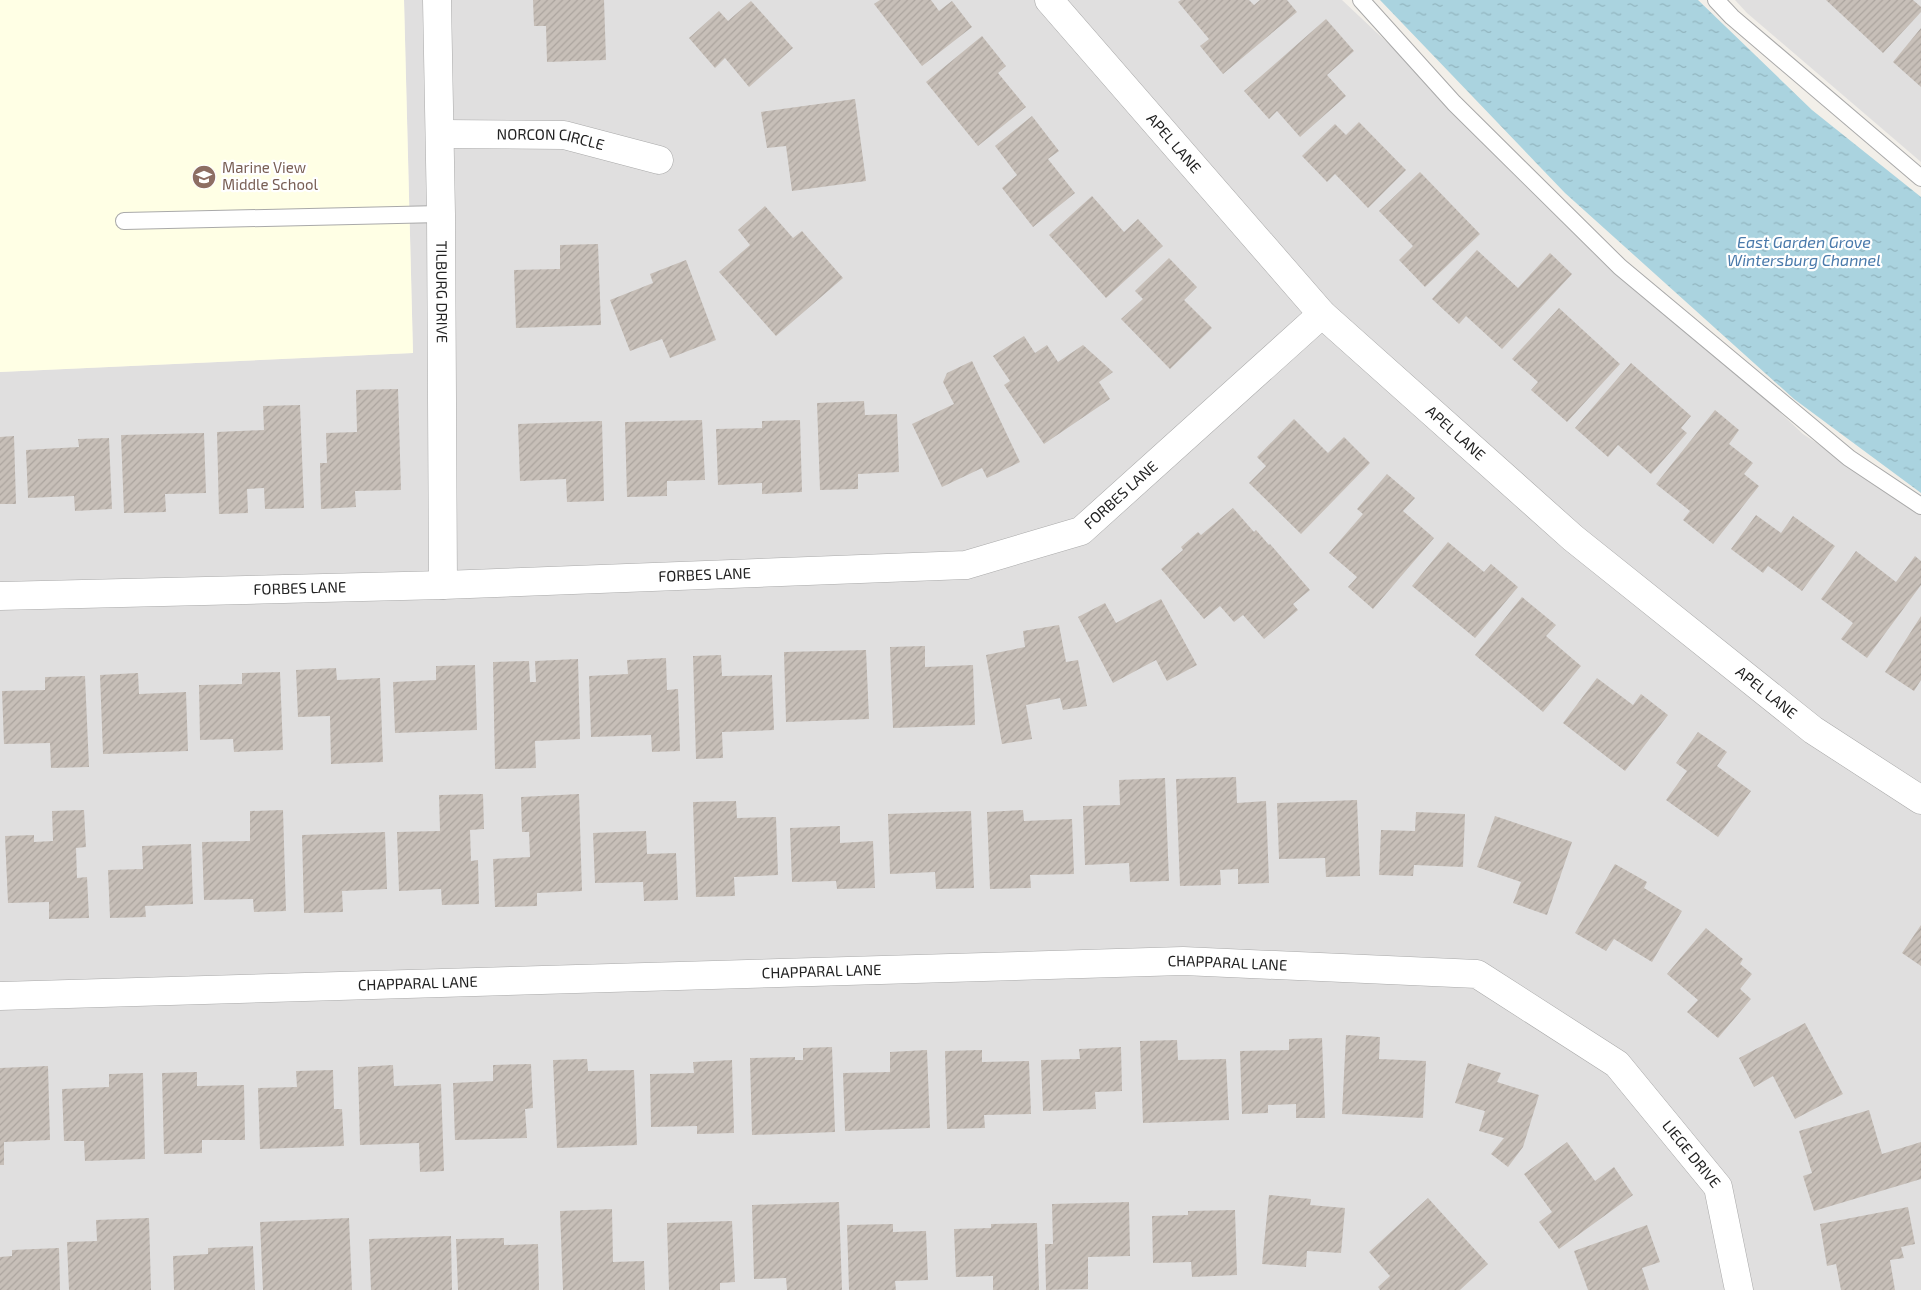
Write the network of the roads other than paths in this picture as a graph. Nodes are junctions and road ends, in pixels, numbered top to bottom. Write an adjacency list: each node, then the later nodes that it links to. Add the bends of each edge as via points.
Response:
1 (438, 0): 5 (street, TILBURG DRIVE)
2 (1049, 0): 10 (street, APEL LANE)
3 (1361, 0): 11 (lane, via 1454,103 1620,267 1849,458)
4 (1716, 0): 7 (lane)
5 (440, 134): 6 (street, NORCON CIRCLE, via 564,135); 8 (street, TILBURG DRIVE)
6 (659, 160)
7 (1921, 178)
8 (441, 214): 9 (lane); 12 (street, TILBURG DRIVE)
9 (124, 221)
10 (1322, 314): 12 (street, FORBES LANE, via 1081,531 966,565); 14 (street, APEL LANE, via 1573,538 1813,730)
11 (1921, 506)
12 (443, 585): 13 (street, FORBES LANE)
13 (0, 596)
14 (1921, 800)
15 (0, 996): 16 (street, CHAPPARAL LANE, via 1192,961 1477,974)
16 (1617, 1064): 17 (street, LIEGE DRIVE, via 1718,1187)
17 (1739, 1290)

